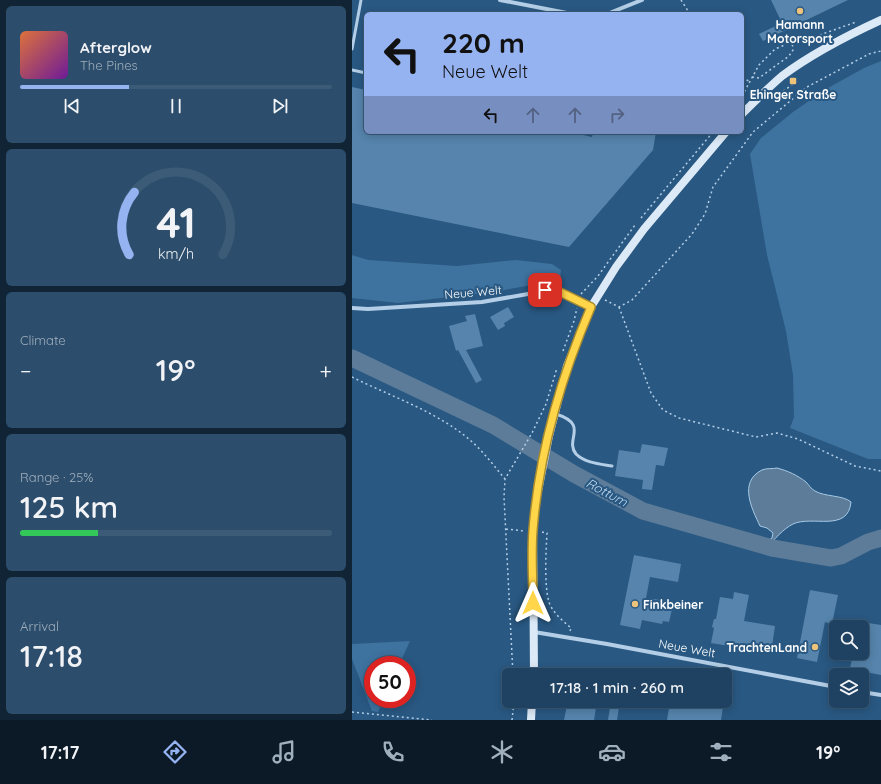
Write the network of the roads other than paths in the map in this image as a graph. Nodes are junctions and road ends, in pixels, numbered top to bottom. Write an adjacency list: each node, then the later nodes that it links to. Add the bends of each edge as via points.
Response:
1 (361, 0): 7 (lane)
2 (500, 0): 4 (street)
3 (642, 0): 5 (street)
4 (562, 12)
5 (613, 12)
6 (881, 20): 10 (main road, via 798,65 765,91)
7 (352, 48)
8 (352, 70): 9 (lane)
9 (364, 73)
10 (744, 112)
11 (724, 134): 12 (main road, via 644,229)
12 (591, 307): 13 (street, Neue Welt, via 560,292 545,290 482,302); 14 (main road, via 567,366)
13 (352, 308)
14 (554, 414): 15 (lane, via 572,422 577,455 590,462); 16 (main road, via 532,532)
15 (612, 466)
16 (533, 632): 17 (main road); 18 (street, Neue Welt)
17 (534, 668)
18 (829, 686)
19 (869, 693): 20 (street)
20 (881, 696)
21 (532, 708): 22 (main road)
22 (531, 720)

